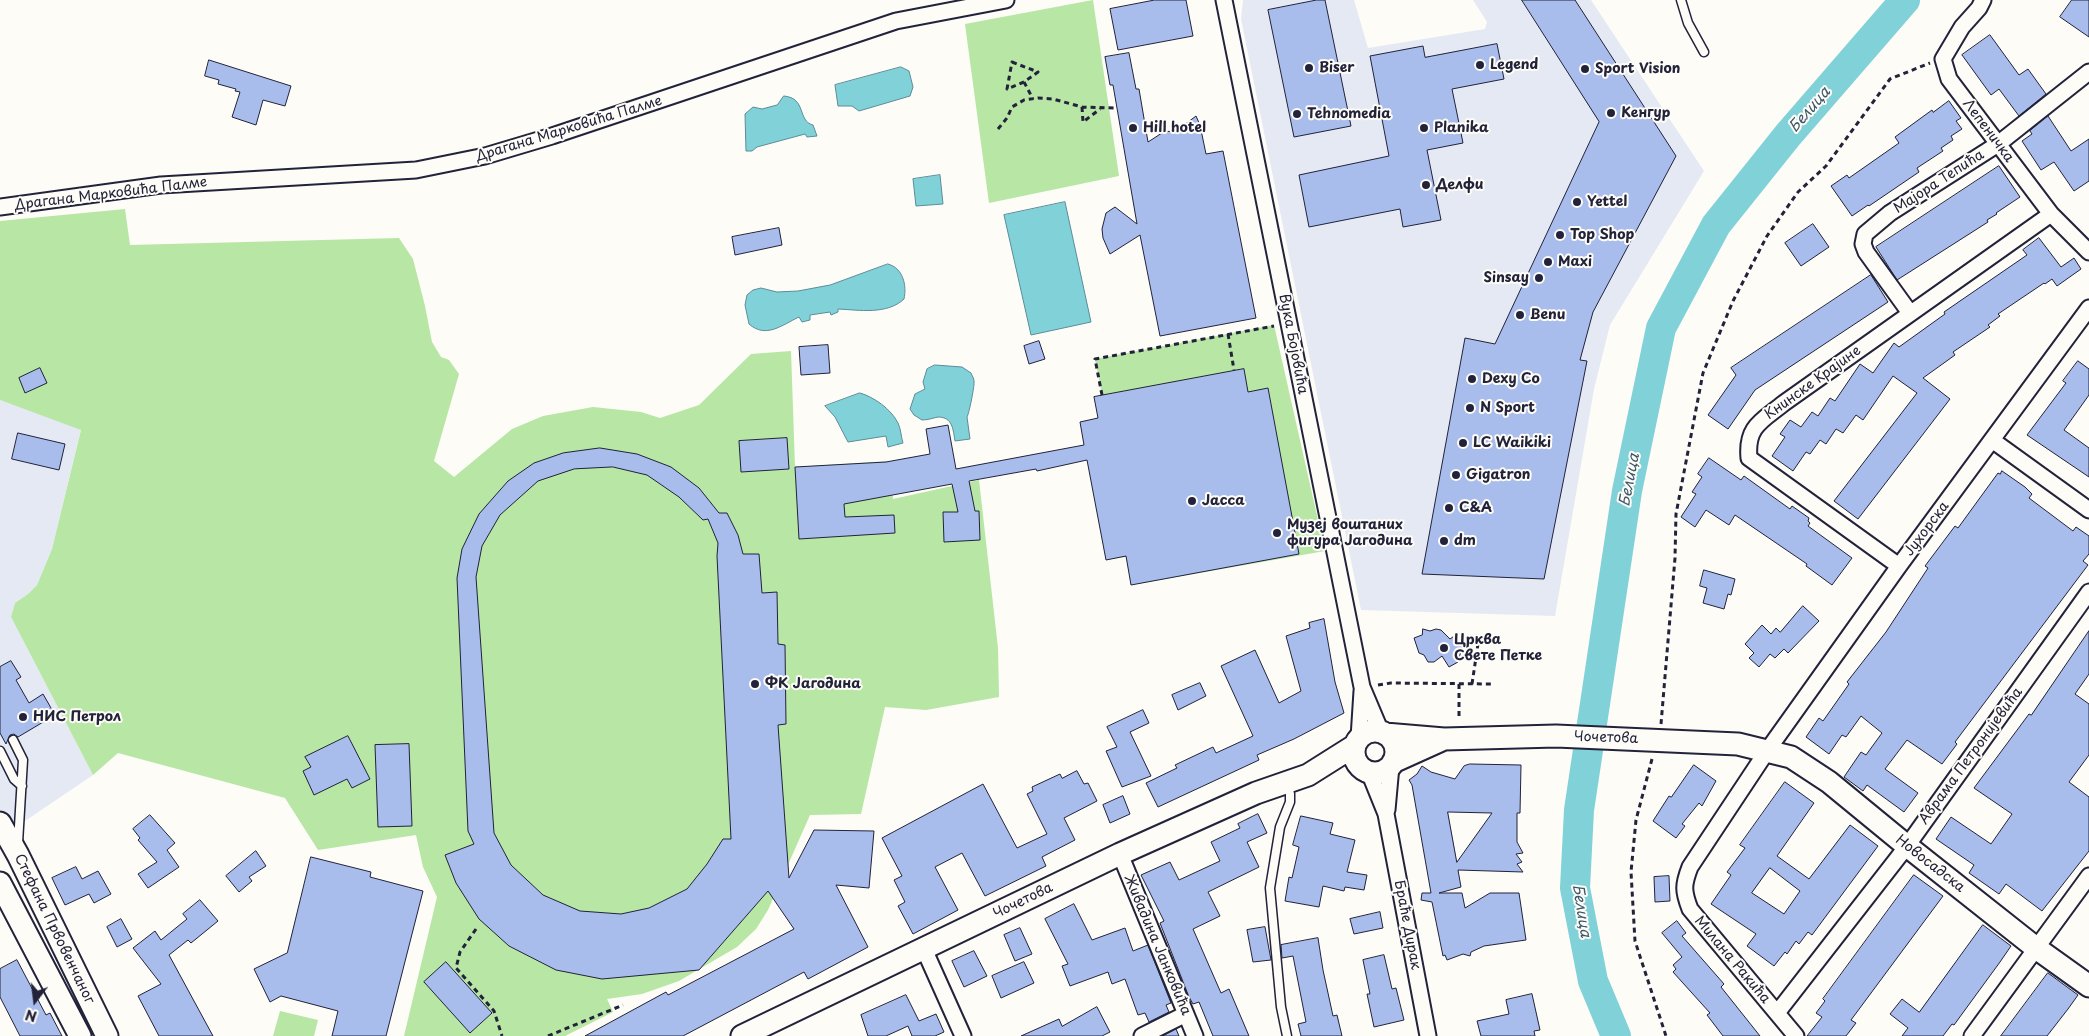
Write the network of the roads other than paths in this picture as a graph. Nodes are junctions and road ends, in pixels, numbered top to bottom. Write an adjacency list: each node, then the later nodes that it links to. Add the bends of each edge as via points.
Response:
1 (1006, 0): 8 (street, Драгана Марковића Палме, via 896,21 485,156 416,170 161,185)
2 (1224, 0): 17 (street, Вука Бојовића)
3 (1681, 0): 5 (lane, via 1688,23)
4 (1983, 0): 7 (street, Лепеничка, via 1943,59 1949,79)
5 (1704, 52)
6 (2089, 72): 7 (street, Мајора Тепића)
7 (1998, 144): 9 (street, Лепеничка); 12 (street, Мајора Тепића, via 1890,213 1865,234 1863,244 1866,252)
8 (0, 207)
9 (2051, 214): 10 (street, Лепеничка); 12 (street, Книнске Крајине)
10 (2089, 252)
11 (2089, 308): 13 (street, Јухорска)
12 (1910, 313): 15 (street, Книнске Крајине, via 1784,402 1751,430 1748,445 1749,458)
13 (1992, 440): 14 (street); 15 (street, Јухорска)
14 (2089, 510)
15 (1899, 566): 22 (street, Јухорска)
16 (2089, 592): 31 (street, Аврама Петронијевића)
17 (1362, 688): 18 (street, Вука Бојовића); 21 (street, Вука Бојовића)
18 (1383, 733): 19 (street, Чочетова); 21 (street, Чочетова, via 1367,732); 24 (street, via 1395,746)
19 (1452, 739): 22 (street, Чочетова, via 1556,736 1738,744); 24 (street, Чочетова)
20 (13, 740): 28 (lane, via 23,760)
21 (1356, 742): 25 (street, via 1355,760); 26 (street, Чочетова)
22 (1767, 750): 31 (street, Новосадска, via 1791,757 1829,782); 39 (street, Милана Ракића, via 1690,867 1684,881 1684,893 1690,909)
23 (0, 751): 28 (lane, via 14,779)
24 (1392, 764): 25 (street, Чочетова, via 1378,773); 29 (street, Браће Дирак)
25 (1367, 771): 26 (street, Чочетова); 29 (street, Браће Дирак)
26 (1308, 775): 27 (street, Чочетова)
27 (1287, 782): 32 (street, Чочетова); 47 (lane, via 1290,802 1280,827 1270,888 1281,1007)
28 (22, 786): 33 (lane)
29 (1386, 814): 48 (street, Браће Дирак)
30 (0, 823): 33 (street, Стефана Првовенчаног)
31 (1907, 846): 37 (street, Новосадска); 39 (street, Аврама Петронијевића)
32 (1120, 854): 36 (street, Чочетова); 40 (street, Живадина Јанковића)
33 (18, 855): 42 (street, Стефана Првовенчаног)
34 (2089, 876): 37 (street)
35 (0, 884): 41 (street, Стефана Првовенчаног)
36 (924, 948): 43 (street, Чочетова); 44 (street)
37 (2036, 948): 38 (street, Новосадска); 50 (street)
38 (2089, 986)
39 (1777, 1013): 49 (street, Милана Ракића)
40 (1186, 1014): 45 (street); 46 (street, Живадина Јанковића)
41 (80, 1036)
42 (107, 1036)
43 (742, 1036)
44 (963, 1036)
45 (1142, 1036)
46 (1195, 1036)
47 (1287, 1036)
48 (1428, 1036)
49 (1796, 1036)
50 (1972, 1036)

